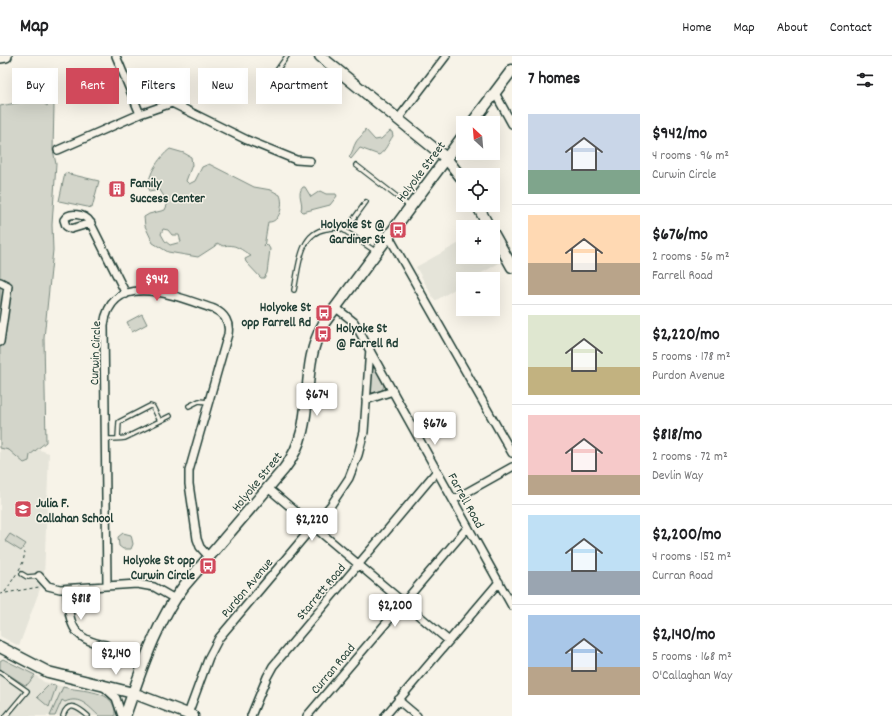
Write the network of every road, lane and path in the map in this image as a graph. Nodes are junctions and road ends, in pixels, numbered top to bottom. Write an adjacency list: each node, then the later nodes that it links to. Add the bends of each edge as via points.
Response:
1 (6, 56): 6 (main road)
2 (116, 56): 10 (street)
3 (287, 56): 7 (lane)
4 (320, 56): 12 (main road)
5 (446, 56): 12 (street)
6 (0, 58)
7 (279, 68)
8 (512, 70): 9 (main road)
9 (495, 93): 11 (main road); 13 (street)
10 (140, 114): 15 (street); 17 (street, via 167,103 176,104 247,140 296,160)
11 (477, 116)
12 (398, 119): 16 (main road)
13 (512, 124)
14 (456, 145): 16 (main road, Holyoke Street)
15 (58, 150)
16 (446, 158): 19 (main road); 21 (main road, Holyoke Street)
17 (310, 161)
18 (356, 166): 21 (lane)
19 (456, 171)
20 (366, 202): 23 (lane)
21 (410, 206): 24 (main road, Holyoke Street)
22 (91, 223): 30 (street)
23 (345, 230): 26 (lane); 29 (lane, via 323,230 314,233 308,239)
24 (388, 235): 26 (main road, Holyoke Street); 42 (street)
25 (500, 246): 27 (main road)
26 (376, 252): 31 (main road, Holyoke Street)
27 (512, 267)
28 (0, 282): 32 (street, via 8,286)
29 (294, 290)
30 (126, 294): 36 (street, via 152,290 214,309 224,315 228,323 228,332); 41 (street, Curwin Circle, via 113,304 105,322)
31 (335, 307): 33 (street, Farrell Road, via 352,320); 45 (main road, Holyoke Street, via 321,328 312,349 305,421 300,442 290,461)
32 (0, 342)
33 (370, 348): 34 (street, Farrell Road); 35 (street, Purdon Avenue)
34 (393, 390): 35 (street); 44 (street, Farrell Road)
35 (366, 400): 47 (street, Purdon Avenue, via 362,440 353,470 336,498)
36 (208, 402): 37 (lane, via 201,400); 50 (street, via 191,460 189,478 197,541)
37 (189, 406)
38 (170, 416): 39 (lane)
39 (160, 421): 40 (lane, via 125,438); 40 (lane, via 154,408 150,406 119,422)
40 (118, 438): 41 (lane)
41 (105, 439): 56 (street, Curwin Circle)
42 (512, 453)
43 (512, 467): 46 (street)
44 (437, 471): 46 (street, Farrell Road); 51 (street, Starrett Road)
45 (268, 488): 47 (street); 50 (main road, Holyoke Street)
46 (453, 500): 48 (street, Farrell Road)
47 (313, 526): 51 (street); 70 (street, Purdon Avenue, via 219,638 209,657)
48 (468, 527): 54 (street, Farrell Road); 61 (street, Curran Road)
49 (25, 552): 58 (path, via 20,568)
50 (209, 557): 60 (main road, Holyoke Street)
51 (358, 565): 61 (street); 76 (street, Starrett Road, via 273,666)
52 (22, 574): 53 (lane, via 27,577)
53 (39, 576): 55 (street)
54 (499, 582): 62 (street, Farrell Road); 63 (street)
55 (44, 583): 57 (street, via 52,588); 58 (path, via 38,588)
56 (107, 585): 57 (street); 60 (street, via 146,585)
57 (67, 589): 64 (street, via 70,620 74,629 88,642)
58 (5, 593): 59 (path)
59 (0, 594)
60 (175, 599): 68 (main road, Holyoke Street, via 158,628)
61 (404, 603): 63 (street); 77 (street, Curran Road)
62 (512, 606)
63 (449, 641): 69 (street)
64 (106, 645)
65 (1, 650): 67 (main road, via 48,672)
66 (0, 672): 71 (lane, via 27,691)
67 (100, 683): 68 (main road); 74 (street, via 116,698)
68 (133, 693): 70 (main road); 75 (main road, Holyoke Street)
69 (398, 700): 78 (street); 79 (street)
70 (191, 715)
71 (6, 716)
72 (63, 716): 73 (lane, via 66,709 74,706)
73 (88, 716)
74 (122, 716)
75 (125, 716)
76 (251, 716)
77 (307, 716)
78 (385, 716)
79 (417, 716)

